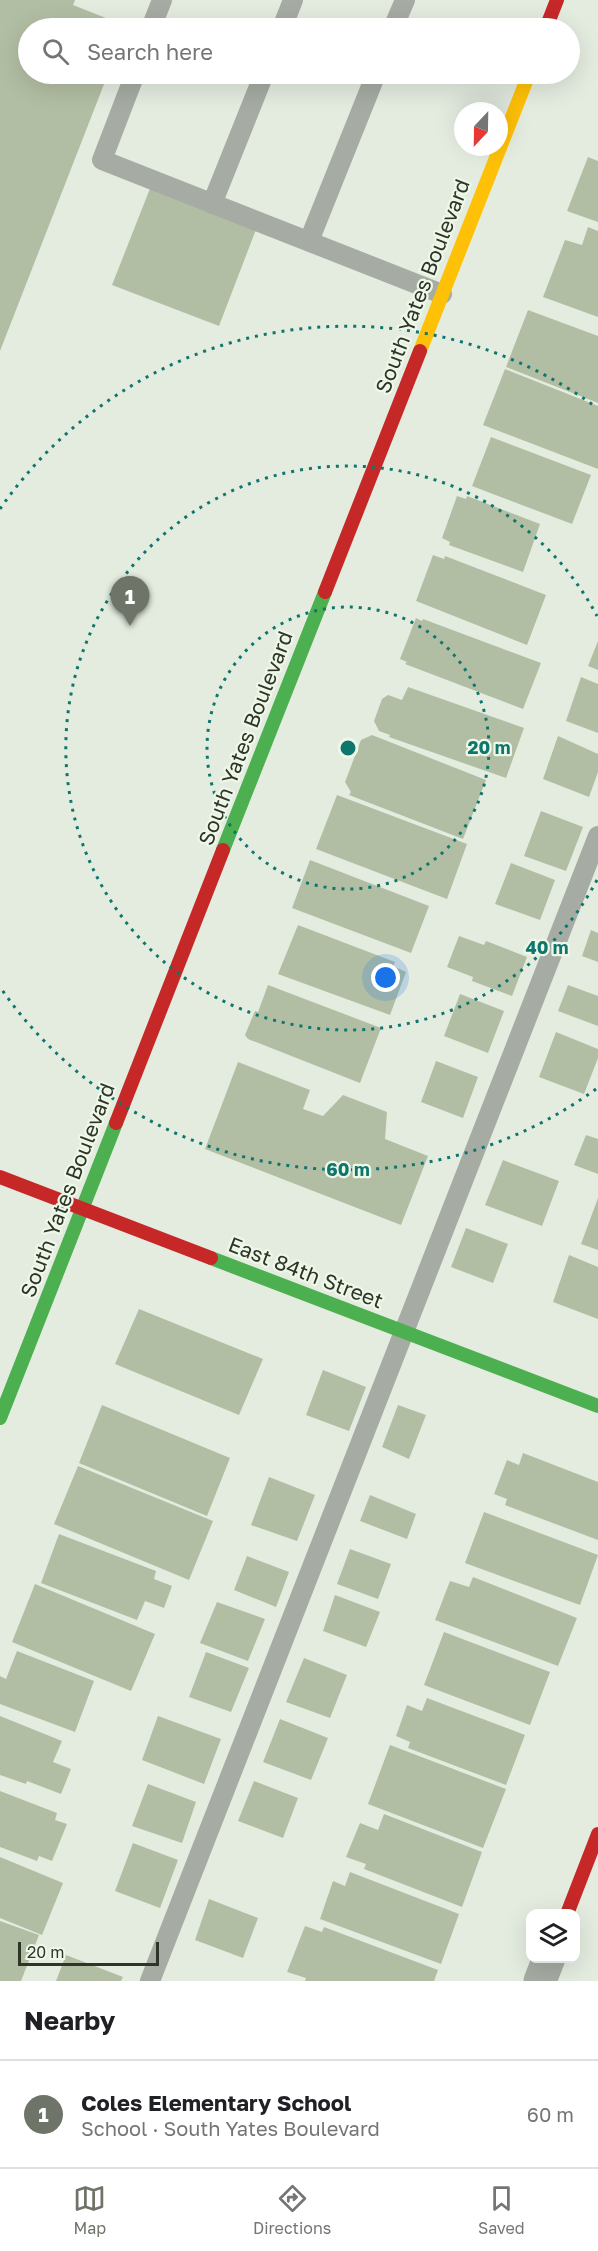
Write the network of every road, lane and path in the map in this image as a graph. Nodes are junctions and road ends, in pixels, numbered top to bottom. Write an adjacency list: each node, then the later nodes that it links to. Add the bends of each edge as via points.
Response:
1 (162, 0): 5 (lane)
2 (293, 0): 6 (lane)
3 (405, 0): 7 (lane)
4 (557, 0): 8 (street)
5 (155, 18)
6 (286, 18)
7 (397, 18)
8 (550, 18)
9 (131, 84): 13 (lane, via 102,160)
10 (260, 84): 13 (lane)
11 (372, 84): 14 (lane)
12 (524, 84): 15 (street, South Yates Boulevard)
13 (212, 204): 14 (lane)
14 (309, 241): 15 (lane)
15 (442, 294): 18 (street, South Yates Boulevard)
16 (598, 836): 19 (lane)
17 (0, 1177): 18 (street, East 84th Street)
18 (83, 1208): 19 (street, East 84th Street); 21 (street, South Yates Boulevard)
19 (403, 1332): 20 (street, East 84th Street); 25 (lane)
20 (598, 1406)
21 (0, 1418)
22 (598, 1834): 23 (street)
23 (569, 1909)
24 (547, 1963): 26 (street)
25 (150, 1981)
26 (540, 1981)

